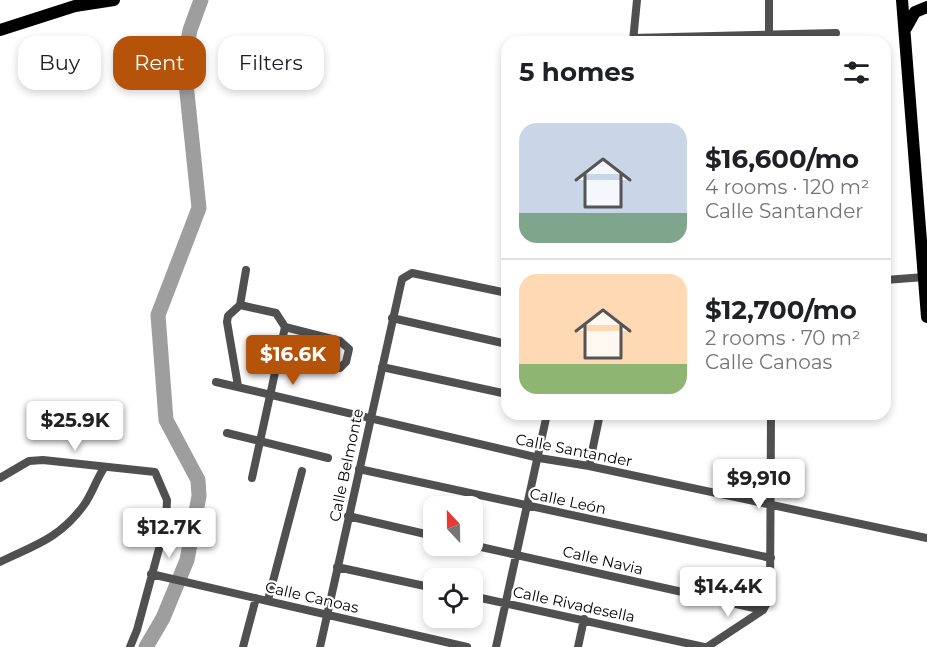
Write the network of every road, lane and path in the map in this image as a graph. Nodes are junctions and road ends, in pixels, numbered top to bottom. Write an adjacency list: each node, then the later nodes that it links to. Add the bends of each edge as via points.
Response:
1 (114, 0): 6 (main road, via 75,6)
2 (637, 0): 8 (street)
3 (769, 0): 9 (street)
4 (900, 0): 11 (main road)
5 (927, 7): 11 (main road, via 911,16)
6 (0, 30)
7 (836, 33): 10 (street)
8 (633, 36)
9 (769, 36)
10 (802, 36)
11 (905, 36): 13 (main road)
12 (246, 270): 16 (street)
13 (925, 277): 14 (street); 17 (main road)
14 (891, 280)
15 (501, 292): 18 (street, Calle Belmonte, via 412,273 404,276)
16 (240, 305): 19 (street, via 270,310 279,315); 24 (street, via 227,322)
17 (927, 317)
18 (392, 318): 20 (street); 22 (street, Calle Belmonte)
19 (285, 327): 21 (street); 21 (street, via 332,339 349,349 346,362 339,368)
20 (501, 343)
21 (280, 355): 25 (street)
22 (382, 367): 26 (street); 27 (street, Calle Belmonte)
23 (216, 382): 24 (street, Calle Santander)
24 (238, 386): 25 (street, Calle Santander)
25 (271, 393): 27 (street, Calle Santander); 32 (street)
26 (501, 393)
27 (370, 419): 34 (street, Calle Santander); 37 (street, Calle Belmonte)
28 (546, 420): 34 (street)
29 (599, 420): 35 (street)
30 (771, 420): 42 (street)
31 (227, 433): 32 (street)
32 (261, 441): 33 (street); 40 (street)
33 (328, 458)
34 (538, 458): 35 (street, Calle Santander); 41 (street)
35 (589, 466): 42 (street, Calle Santander)
36 (104, 468): 39 (street, via 29,461); 49 (street, via 86,503 56,534 37,548); 51 (street, via 155,472 161,483 167,500 166,523)
37 (359, 469): 41 (street, Calle León); 43 (street, Calle Belmonte)
38 (302, 471): 55 (street)
39 (0, 478)
40 (252, 478)
41 (528, 507): 47 (street); 48 (street, Calle León)
42 (772, 507): 45 (street, Calle Santander); 48 (street)
43 (348, 516): 44 (street); 50 (street, Calle Belmonte)
44 (423, 533)
45 (927, 538)
46 (483, 547): 47 (street, Calle Navia)
47 (517, 555): 56 (street); 57 (street, Calle Navia)
48 (771, 558): 57 (street, via 771,593)
49 (0, 562)
50 (337, 567): 52 (street); 58 (street, Calle Belmonte)
51 (151, 574): 53 (street, Calle Canoas); 60 (street)
52 (423, 586)
53 (256, 598): 55 (street, Calle Canoas); 61 (street)
54 (483, 598): 56 (street, Calle Rivadesella)
55 (268, 600): 58 (street, Calle Canoas)
56 (505, 603): 59 (street, Calle Rivadesella); 64 (street)
57 (763, 610): 66 (street)
58 (326, 614): 62 (street, Calle Belmonte); 63 (street, Calle Canoas)
59 (584, 619): 65 (street); 66 (street, Calle Rivadesella)
60 (130, 647)
61 (243, 647)
62 (320, 647)
63 (467, 647)
64 (496, 647)
65 (578, 647)
66 (706, 647)

